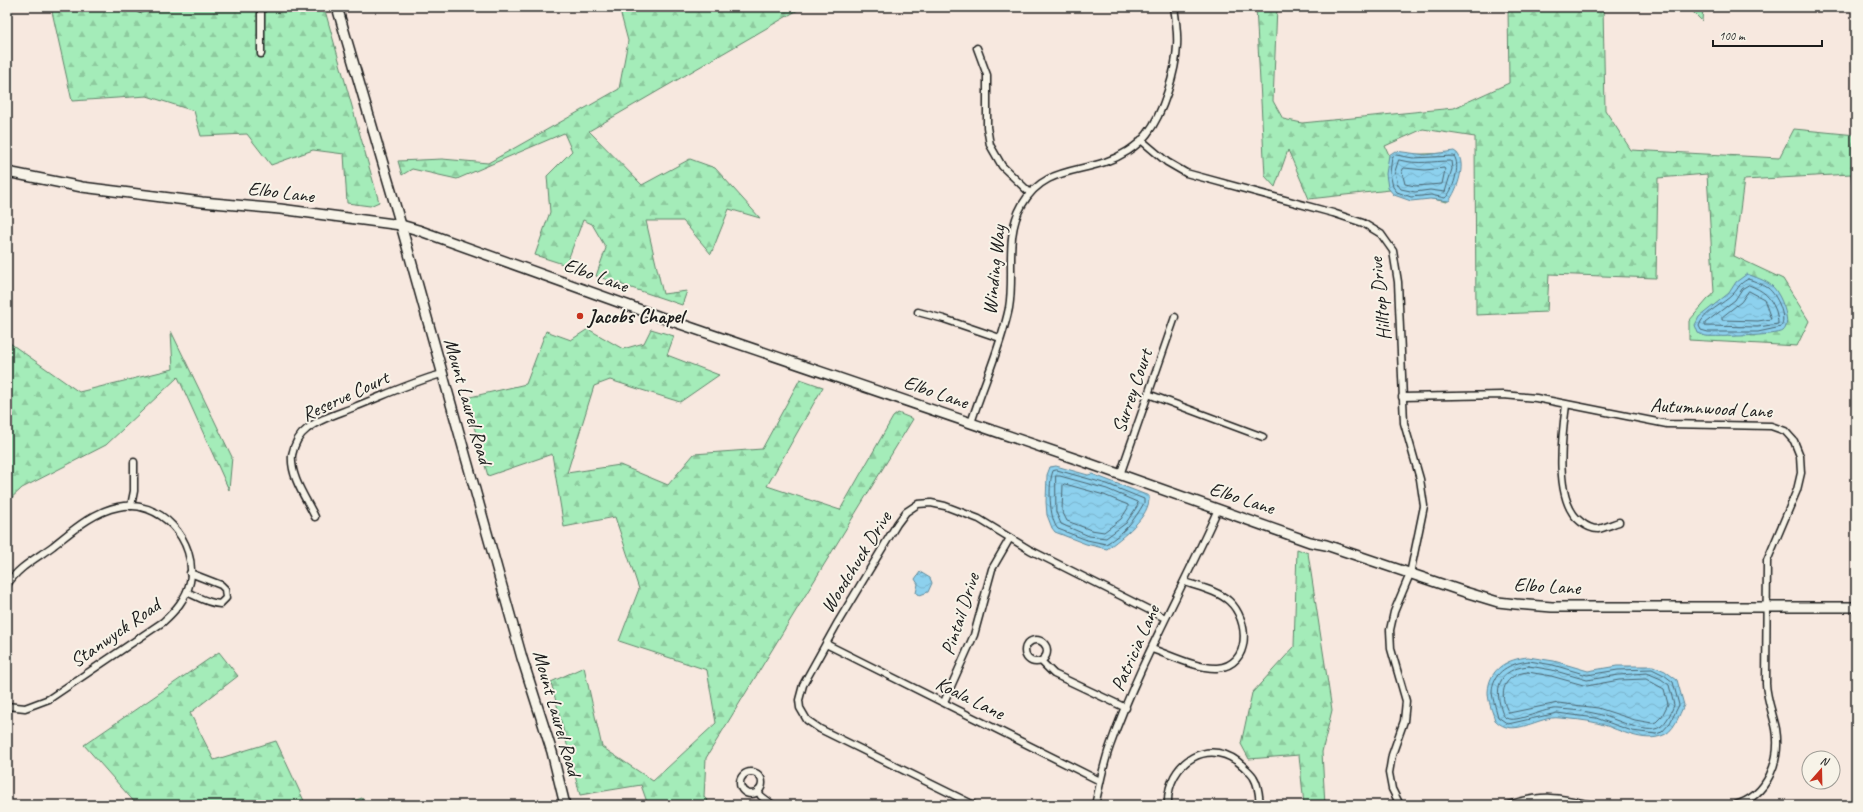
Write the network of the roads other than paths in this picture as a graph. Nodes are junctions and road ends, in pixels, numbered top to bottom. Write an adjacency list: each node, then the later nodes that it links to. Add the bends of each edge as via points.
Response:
1 (261, 7): 5 (street)
2 (337, 7): 9 (street, Mount Laurel Road)
3 (1174, 7): 6 (street, Winding Way, via 1178,45 1173,76 1152,125)
4 (977, 48): 8 (street, via 987,75 987,127 990,145 1002,166)
5 (261, 54)
6 (1141, 140): 8 (street, Winding Way, via 1112,159 1051,177); 15 (street, Hilltop Drive, via 1167,162 1186,173 1333,213 1363,223 1381,234 1388,242 1396,261)
7 (7, 172): 9 (street, Elbo Lane, via 82,187)
8 (1030, 193): 12 (street, Winding Way, via 1018,212 1012,232 1010,299)
9 (401, 225): 13 (street, Mount Laurel Road); 17 (street, Elbo Lane)
10 (918, 312): 12 (street)
11 (1175, 317): 14 (street, Surrey Court)
12 (1000, 338): 17 (street, Winding Way)
13 (442, 374): 23 (street, Reserve Court, via 377,397 314,424 303,432 294,449 292,466); 43 (street, Mount Laurel Road, via 522,658 552,752)
14 (1148, 394): 18 (street); 20 (street, Surrey Court)
15 (1402, 397): 16 (street, Autumnwood Lane, via 1514,396); 27 (street, Hilltop Drive, via 1404,423 1420,479 1424,506)
16 (1566, 405): 24 (street, via 1563,474 1564,491 1569,506 1577,519 1590,527 1600,528); 31 (street, Autumnwood Lane, via 1666,424 1771,426 1778,427 1790,436 1800,456 1800,481 1767,561)
17 (971, 423): 20 (street, Elbo Lane)
18 (1263, 437)
19 (134, 462): 21 (street)
20 (1120, 475): 22 (street, Elbo Lane)
21 (131, 506): 26 (street, Stanwyck Road, via 154,511 169,522 185,545); 29 (street, Stanwyck Road, via 117,507 99,513 20,569)
22 (1218, 509): 27 (street, Elbo Lane); 28 (street, Patricia Lane)
23 (315, 517)
24 (1619, 522)
25 (1010, 538): 33 (street, Woodchuck Drive, via 1055,564); 34 (street, Woodchuck Drive, via 979,519 945,506 925,503 912,507 897,524); 37 (street, Pintail Drive, via 992,569 974,635)
26 (190, 573): 30 (street, Stanwyck Road); 30 (street, via 221,585 226,598 220,604 215,604)
27 (1410, 574): 31 (street, Elbo Lane, via 1498,602 1534,606); 49 (street, Hilltop Drive, via 1394,612 1390,630 1391,649 1406,700 1404,721 1392,755 1389,773 1392,790)
28 (1184, 582): 33 (street, Patricia Lane); 35 (street, via 1225,597 1234,606 1243,632 1243,648 1240,655 1229,666 1207,668)
29 (7, 585)
30 (187, 592): 38 (street, Stanwyck Road, via 177,608 163,622 49,699 25,708)
31 (1766, 606): 32 (street, Elbo Lane); 52 (street, Autumnwood Lane, via 1767,693 1776,728 1776,756 1772,773 1761,789 1747,800)
32 (1856, 607)
33 (1165, 618): 35 (street, Patricia Lane)
34 (826, 644): 37 (street, Koala Lane); 45 (street, Woodchuck Drive, via 800,693 800,708 808,720 827,732)
35 (1152, 649): 39 (street, Patricia Lane)
36 (1041, 661): 39 (street, via 1054,674)
37 (944, 702): 40 (street, Koala Lane)
38 (7, 706)
39 (1126, 708): 40 (street, Patricia Lane, via 1110,746)
40 (1100, 781): 46 (street, Patricia Lane)
41 (758, 791): 44 (street)
42 (1527, 802): 50 (street); 51 (street, via 1554,797)
43 (565, 805)
44 (773, 805)
45 (974, 805)
46 (1095, 805)
47 (1168, 805): 48 (street, via 1170,783 1178,769 1189,759 1210,753 1231,757 1254,777)
48 (1260, 805)
49 (1400, 805)
50 (1508, 805)
51 (1592, 805)
52 (1735, 805)

